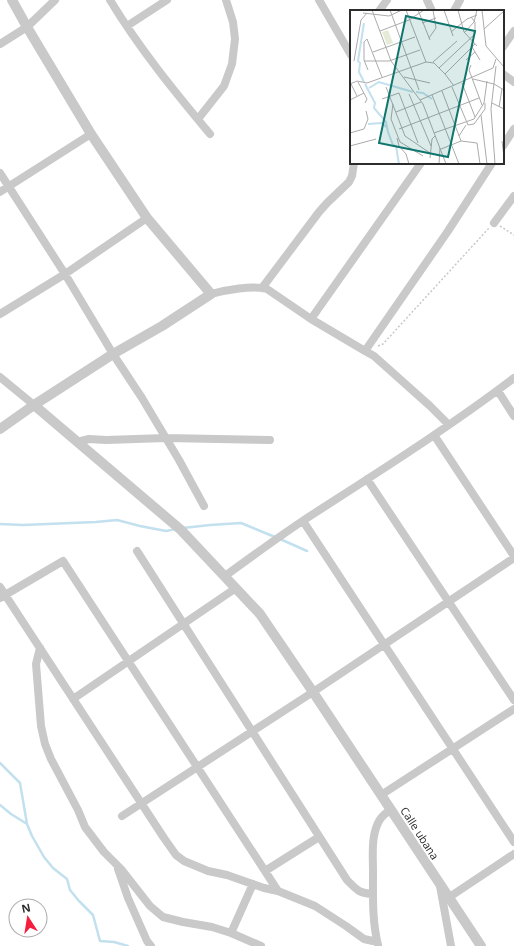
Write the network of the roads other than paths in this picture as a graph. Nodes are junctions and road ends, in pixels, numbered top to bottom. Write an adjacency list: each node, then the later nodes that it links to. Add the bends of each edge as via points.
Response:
1 (12, 0): 14 (street)
2 (55, 0): 14 (street)
3 (110, 0): 13 (street)
4 (167, 0): 13 (street)
5 (226, 0): 21 (street, via 235,39 232,64 224,86)
6 (319, 0): 18 (street)
7 (387, 0): 10 (street)
8 (427, 0): 11 (street)
9 (460, 0): 12 (street)
10 (380, 10)
11 (432, 10)
12 (455, 10)
13 (127, 26): 21 (street)
14 (27, 27): 16 (street); 23 (street)
15 (514, 32): 17 (street)
16 (0, 44)
17 (504, 46)
18 (349, 49)
19 (504, 75): 20 (street)
20 (514, 82)
21 (198, 120): 24 (street)
22 (514, 129): 25 (street)
23 (91, 134): 30 (street); 33 (street)
24 (210, 134)
25 (504, 144)
26 (354, 164): 36 (street, via 349,182 319,212)
27 (420, 164): 39 (street)
28 (491, 164): 40 (street)
29 (0, 173): 30 (street)
30 (8, 187): 31 (street); 35 (street)
31 (0, 192)
32 (514, 196): 34 (street)
33 (147, 218): 35 (street); 37 (street)
34 (494, 223)
35 (65, 274): 38 (street); 41 (street)
36 (262, 288): 37 (street, via 225,290); 39 (street)
37 (211, 294): 41 (street)
38 (0, 314)
39 (311, 319): 40 (street)
40 (365, 351): 47 (street, via 374,356)
41 (112, 354): 45 (street); 50 (street)
42 (0, 377): 45 (street)
43 (514, 378): 44 (street)
44 (498, 391): 46 (street); 47 (street)
45 (34, 405): 48 (street); 52 (street, Calle ubana)
46 (514, 416)
47 (449, 425): 49 (street)
48 (0, 429)
49 (434, 435): 53 (street); 57 (street)
50 (166, 438): 51 (street); 52 (street, via 89,439); 54 (street)
51 (270, 440)
52 (77, 442): 58 (street, Calle ubana, via 181,530)
53 (367, 479): 55 (street); 62 (street)
54 (204, 506)
55 (303, 521): 58 (street); 64 (street)
56 (137, 551): 63 (street)
57 (514, 557): 62 (street)
58 (224, 576): 60 (street, Calle ubana)
59 (0, 587): 61 (street)
60 (236, 588): 63 (street); 67 (street, Calle ubana, via 260,614)
61 (3, 596): 65 (street); 66 (street, via 63,561)
62 (449, 601): 64 (street); 69 (street)
63 (183, 624): 66 (street); 71 (street)
64 (384, 644): 67 (street); 72 (street)
65 (40, 648): 68 (street); 81 (street, via 36,664 45,744 85,828)
66 (128, 662): 68 (street); 73 (street)
67 (313, 692): 71 (street); 74 (street, Calle ubana)
68 (73, 699): 75 (street)
69 (514, 700)
70 (514, 709): 72 (street)
71 (252, 731): 73 (street); 78 (street)
72 (452, 748): 74 (street); 79 (street)
73 (197, 767): 75 (street); 82 (street)
74 (380, 795): 76 (street, Calle ubana)
75 (141, 804): 77 (street); 83 (street, via 176,855 184,861)
76 (390, 810): 84 (street, Calle ubana); 86 (street, via 378,823 373,840)
77 (122, 816)
78 (319, 837): 82 (street); 86 (street, via 347,880 358,891)
79 (514, 842)
80 (514, 854): 87 (street)
81 (116, 864): 88 (street, via 150,906 163,917); 90 (street, via 128,898)
82 (265, 871): 85 (street)
83 (253, 884): 85 (street); 88 (street)
84 (440, 885): 87 (street, Calle ubana); 92 (street)
85 (278, 891): 89 (street, via 315,906 364,939)
86 (373, 894): 89 (street)
87 (448, 898): 93 (street, Calle ubana)
88 (232, 933): 91 (street)
89 (377, 943)
90 (151, 946)
91 (261, 946)
92 (451, 946)
93 (481, 946)

